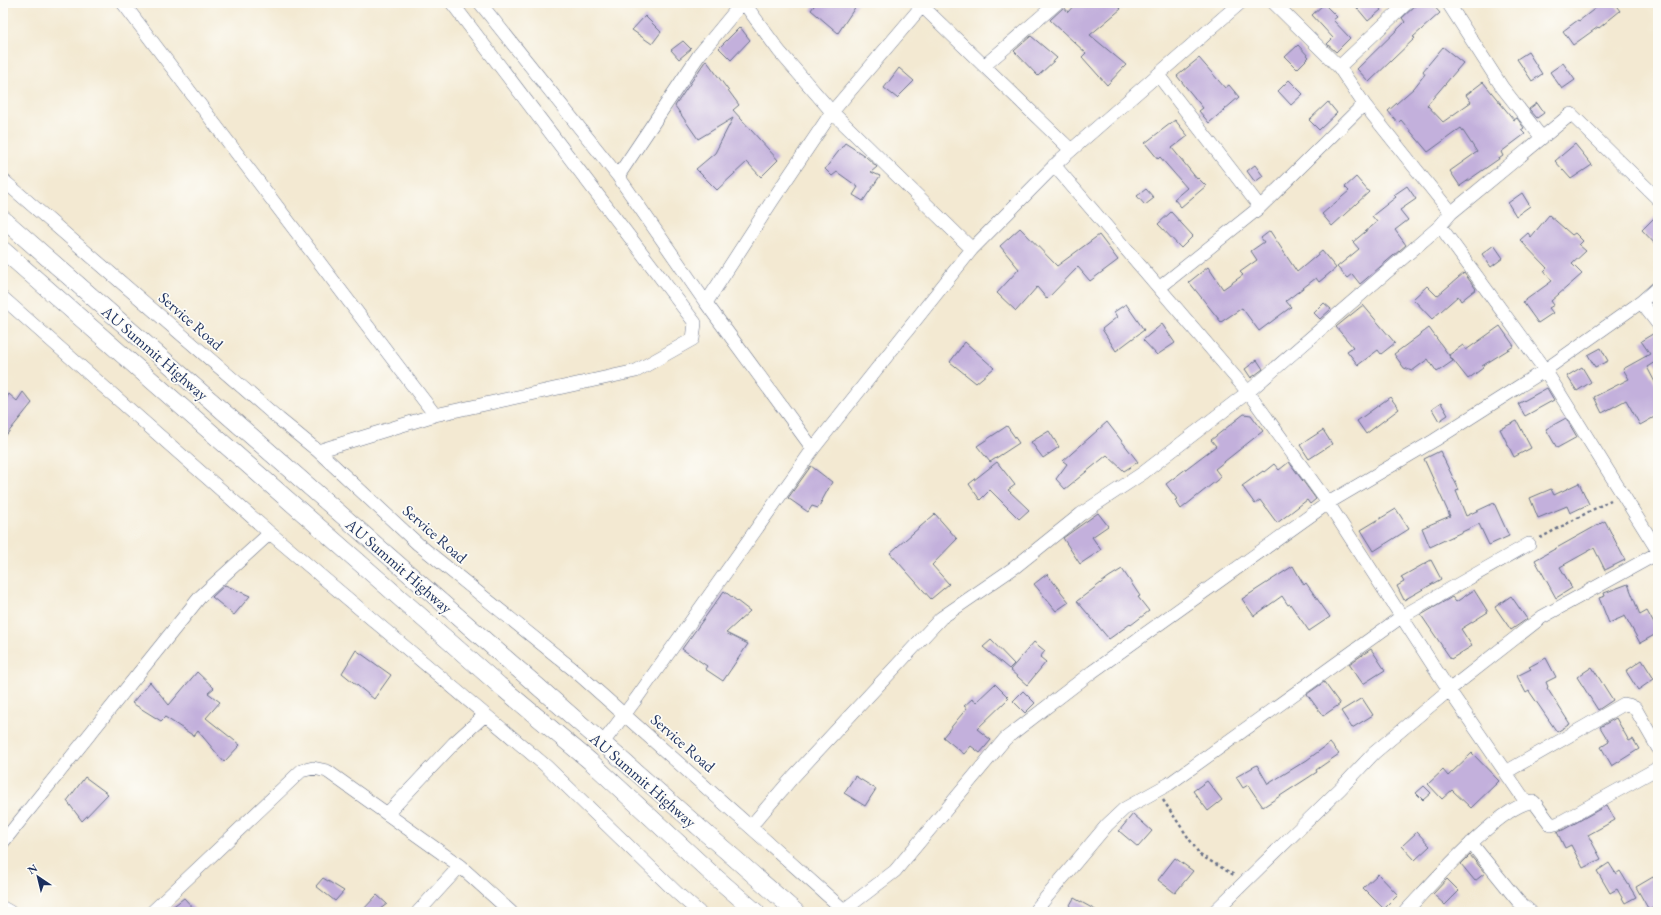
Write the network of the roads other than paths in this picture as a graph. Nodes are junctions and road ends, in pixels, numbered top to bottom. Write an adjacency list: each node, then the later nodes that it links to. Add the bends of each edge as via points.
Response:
1 (123, 3): 36 (street)
2 (452, 3): 36 (street, via 695,322 693,339 636,371)
3 (480, 3): 19 (street)
4 (743, 3): 15 (street, via 779,51); 19 (street, via 699,55)
5 (1057, 3): 11 (street)
6 (1239, 3): 13 (street)
7 (1274, 3): 12 (street)
8 (1406, 3): 12 (street)
9 (1448, 3): 16 (street, via 1502,87)
10 (920, 4): 11 (street); 15 (street)
11 (984, 66): 17 (street)
12 (1339, 67): 14 (street)
13 (1158, 75): 17 (street); 22 (street)
14 (1364, 104): 22 (street); 23 (street)
15 (832, 112): 26 (street); 32 (street)
16 (1542, 138): 21 (street, via 1572,114); 23 (street)
17 (1072, 150): 18 (street)
18 (1054, 166): 26 (street); 29 (street)
19 (618, 176): 32 (street)
20 (3, 180): 38 (street, Service Road)
21 (1658, 199)
22 (1260, 207): 29 (street)
23 (1452, 213): 25 (street)
24 (3, 219): 47 (main road, AU Summit Highway)
25 (1440, 226): 34 (street); 35 (street)
26 (972, 249): 37 (street)
27 (3, 250): 64 (main road, AU Summit Highway, via 591,762)
28 (1658, 287): 31 (street)
29 (1159, 288): 35 (street)
30 (3, 298): 40 (street)
31 (1641, 302): 33 (street); 34 (street)
32 (706, 303): 37 (street)
33 (1658, 324)
34 (1545, 370): 39 (street, via 1435,440); 42 (street)
35 (1248, 392): 39 (street); 53 (street, via 1143,473 1081,514 1015,567 941,618 793,777)
36 (435, 415): 38 (street)
37 (813, 449): 45 (street)
38 (318, 451): 45 (street, Service Road, via 418,544 574,670)
39 (1328, 503): 43 (street); 58 (street, via 1092,672 1005,739 895,871)
40 (270, 532): 46 (street); 54 (street, via 200,597)
41 (1529, 544): 43 (street)
42 (1658, 552): 44 (street, via 1542,617)
43 (1401, 617): 44 (street); 66 (street, via 1170,784 1124,809 1107,825)
44 (1449, 690): 50 (street); 67 (street, via 1374,753)
45 (624, 714): 47 (street); 53 (street, Service Road)
46 (486, 715): 52 (street, via 454,742); 63 (street, via 546,766 676,893)
47 (602, 744): 65 (main road, AU Summit Highway)
48 (1658, 748): 50 (street, via 1635,708 1624,704)
49 (1658, 768): 51 (street, via 1550,826 1534,802)
50 (1506, 772): 51 (street)
51 (1526, 802): 55 (street, via 1496,821)
52 (388, 813): 56 (street); 60 (street, via 327,771 313,768 301,771)
53 (751, 826): 58 (street, Service Road)
54 (3, 842)
55 (1470, 844): 68 (street); 69 (street, via 1518,901)
56 (460, 866): 61 (street); 62 (street)
57 (3, 908): 59 (street)
58 (845, 911)
59 (10, 912)
60 (152, 912)
61 (418, 912)
62 (511, 912)
63 (699, 912)
64 (756, 912)
65 (796, 912)
66 (1034, 912)
67 (1214, 912)
68 (1405, 912)
69 (1531, 912)

